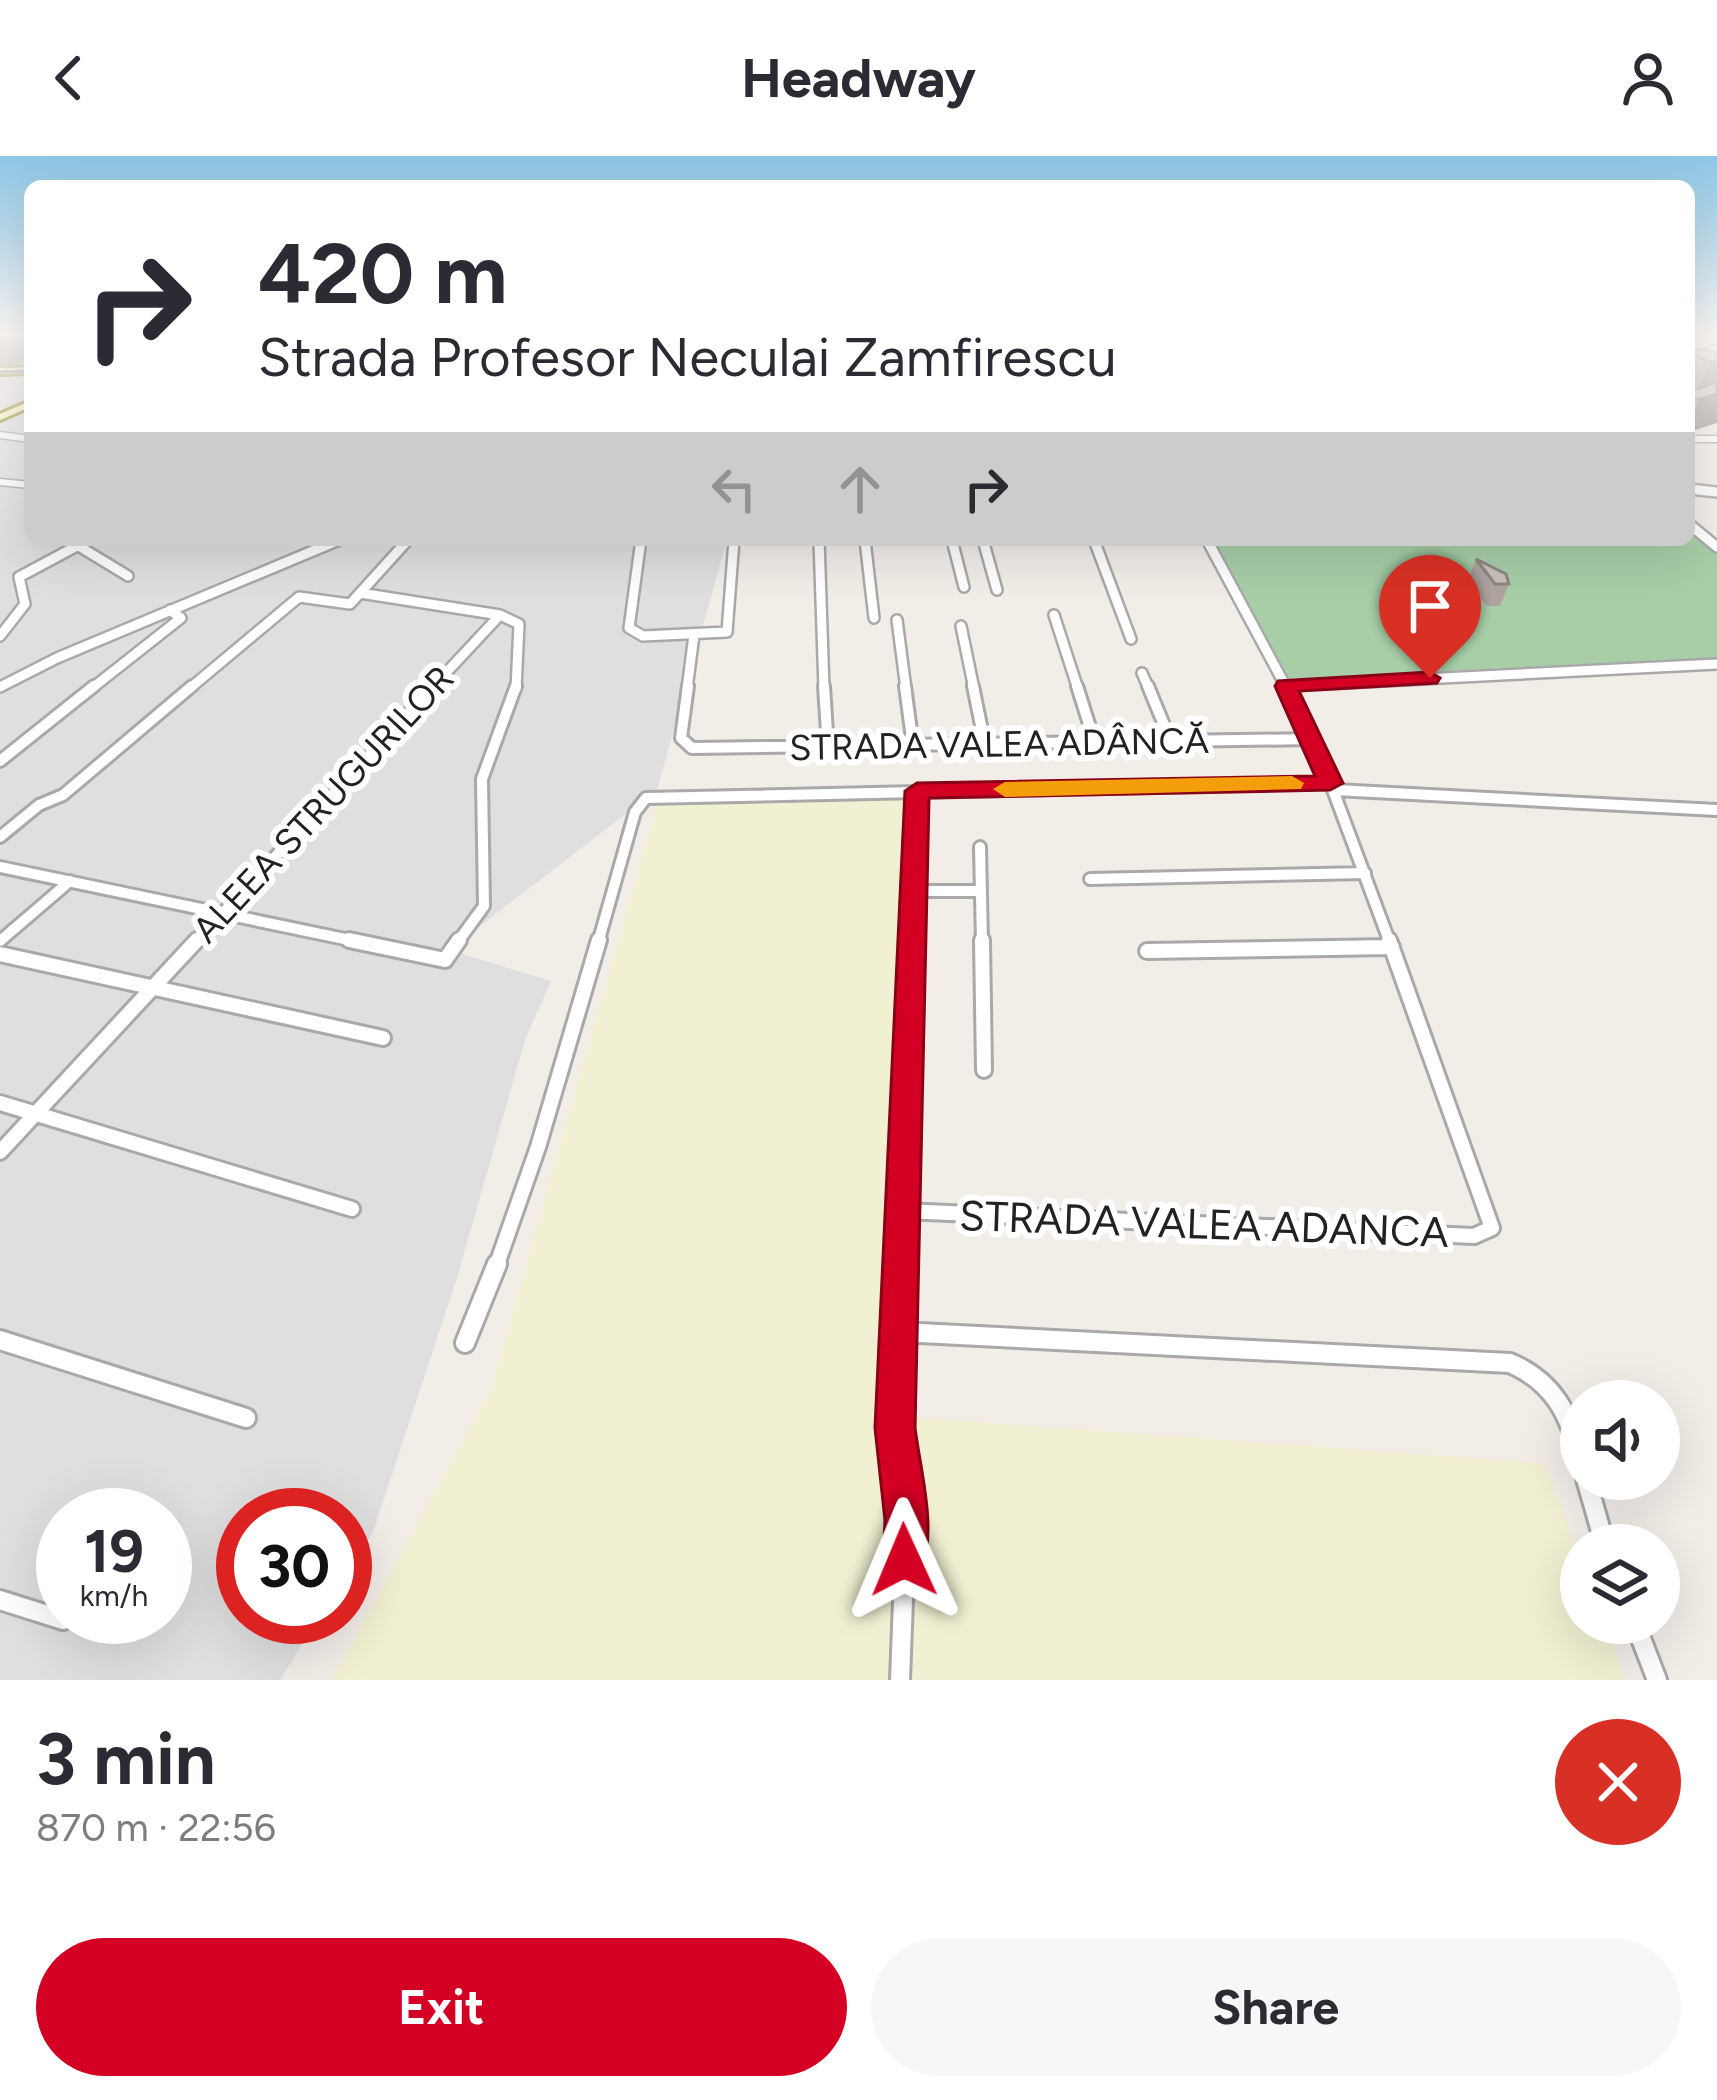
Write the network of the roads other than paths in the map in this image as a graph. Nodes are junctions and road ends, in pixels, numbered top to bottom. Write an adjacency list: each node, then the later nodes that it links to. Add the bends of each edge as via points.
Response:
1 (75, 546): 24 (street, via 19,577 26,604)
2 (79, 546): 13 (street)
3 (325, 546): 17 (street)
4 (403, 546): 16 (street)
5 (640, 546): 23 (street, via 630,632)
6 (734, 546): 23 (street, via 727,632)
7 (820, 546): 37 (street)
8 (866, 546): 20 (street)
9 (954, 546): 14 (street)
10 (985, 546): 15 (street)
11 (1096, 546): 25 (street)
12 (1210, 546): 31 (street, STRADA VALEA ADANCA)
13 (128, 576)
14 (964, 587)
15 (997, 590)
16 (355, 599): 18 (street, ALEEA STRUGURILOR); 42 (street, ALEEA STRUGURILOR, via 299,597 63,795)
17 (170, 610): 29 (street); 38 (street, via 182,619)
18 (500, 615): 50 (street, ALEEA STRUGURILOR); 50 (street, via 519,624 518,678 482,778 488,890 445,960)
19 (1054, 615): 34 (street)
20 (874, 618)
21 (897, 620): 36 (street)
22 (961, 626): 35 (street)
23 (694, 635): 37 (street, STRADA VALEA ADÂNCĂ, via 684,745)
24 (0, 636)
25 (1131, 639)
26 (1717, 664): 31 (street)
27 (0, 672): 29 (street)
28 (1142, 673): 33 (street)
29 (15, 678): 30 (street)
30 (0, 686)
31 (1286, 686): 32 (street, STRADA VALEA ADANCA)
32 (1314, 740): 33 (street, STRADA VALEA ADÂNCĂ); 39 (street, STRADA VALEA ADANCA)
33 (1171, 742): 34 (street, STRADA VALEA ADÂNCĂ)
34 (1095, 743): 35 (street, STRADA VALEA ADÂNCĂ)
35 (985, 745): 36 (street, STRADA VALEA ADÂNCĂ)
36 (913, 746): 37 (street, STRADA VALEA ADÂNCĂ)
37 (828, 748)
38 (0, 761)
39 (1333, 787): 40 (street); 41 (street); 45 (street, STRADA VALEA ADANCA)
40 (917, 791): 48 (street); 65 (street, via 653,796 640,803 547,1116)
41 (1717, 810)
42 (0, 837)
43 (980, 847): 49 (street)
44 (0, 867): 47 (street)
45 (1366, 873): 46 (street); 52 (street, STRADA VALEA ADANCA)
46 (1090, 879)
47 (70, 881): 50 (street); 51 (street)
48 (913, 891): 49 (street); 62 (street)
49 (982, 891): 57 (street)
50 (221, 913): 55 (street, ALEEA STRUGURILOR)
51 (0, 940)
52 (1392, 947): 53 (street); 62 (street, STRADA VALEA ADANCA, via 1491,1216 1488,1232)
53 (1147, 951)
54 (0, 954): 55 (street)
55 (152, 988): 56 (street); 59 (street, ALEEA STRUGURILOR)
56 (383, 1038)
57 (984, 1070)
58 (0, 1103): 59 (street)
59 (36, 1113): 60 (street, ALEEA STRUGURILOR); 61 (street)
60 (0, 1152)
61 (352, 1209)
62 (902, 1211): 63 (street)
63 (900, 1331): 66 (street, via 1510,1364); 71 (street)
64 (0, 1340): 67 (street)
65 (465, 1343)
66 (1560, 1399)
67 (246, 1418)
68 (0, 1600): 69 (street)
69 (36, 1611)
70 (1643, 1644): 72 (street)
71 (900, 1680)
72 (1658, 1680)

